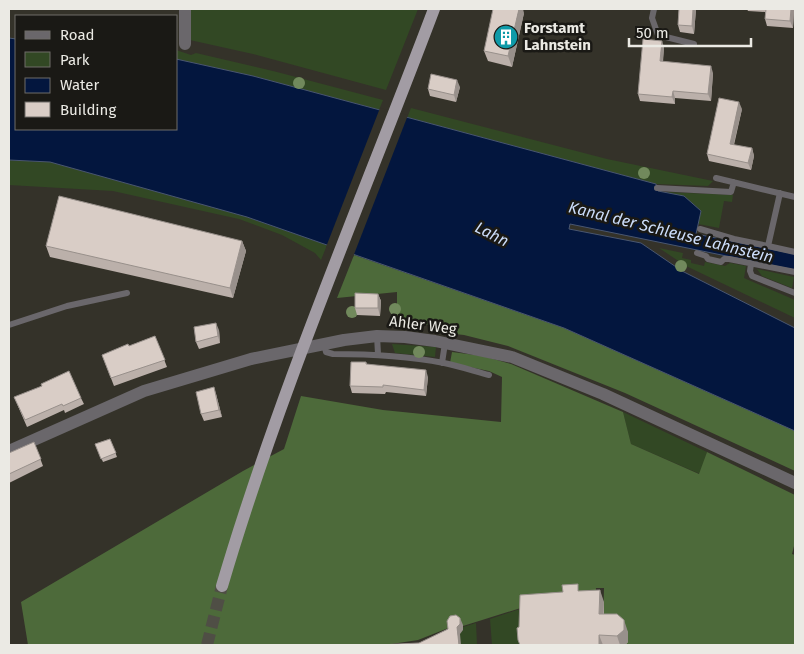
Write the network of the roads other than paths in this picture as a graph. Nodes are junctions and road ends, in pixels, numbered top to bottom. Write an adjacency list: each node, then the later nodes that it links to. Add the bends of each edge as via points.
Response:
1 (185, 9): 4 (street)
2 (434, 9): 28 (main road, bridge, via 292,378)
3 (654, 9): 5 (lane, via 652,18 658,35)
4 (185, 44)
5 (694, 44)
6 (716, 178): 7 (lane)
7 (734, 182): 8 (lane, via 731,192); 9 (lane)
8 (657, 188)
9 (780, 194): 10 (lane); 12 (lane)
10 (795, 197)
11 (700, 229): 12 (lane)
12 (768, 246): 13 (lane)
13 (795, 252)
14 (696, 253): 15 (lane, via 715,261 729,259)
15 (751, 264): 16 (lane); 18 (lane, via 752,276)
16 (795, 272)
17 (127, 293): 19 (lane, via 67,306)
18 (795, 293)
19 (9, 324)
20 (377, 336): 21 (street, Ahler Weg, via 404,336); 22 (street, Ahler Weg); 23 (lane)
21 (445, 343): 24 (lane); 27 (street, Ahler Weg, via 512,357 603,394)
22 (324, 344): 23 (lane, via 326,352 333,354); 26 (street, Ahler Weg, via 251,359 144,391)
23 (378, 354): 24 (lane)
24 (442, 363): 25 (lane)
25 (489, 375)
26 (9, 451)
27 (795, 484)
28 (222, 586)

